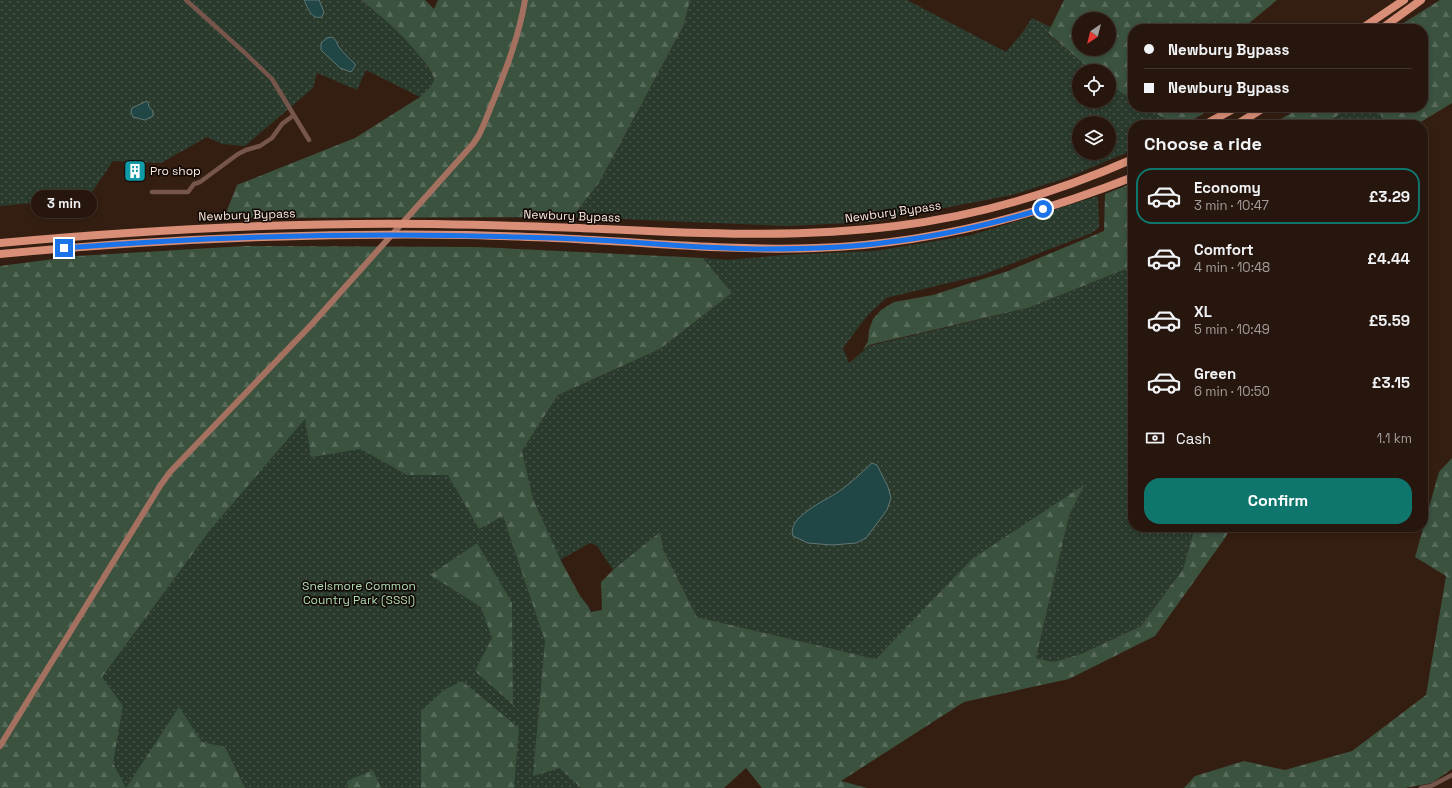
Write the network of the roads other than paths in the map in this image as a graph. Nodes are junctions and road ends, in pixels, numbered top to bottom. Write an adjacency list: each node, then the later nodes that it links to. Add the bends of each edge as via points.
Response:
1 (186, 0): 9 (street, via 272,79)
2 (525, 0): 18 (main road, via 518,32 490,109 473,144 307,330 170,472)
3 (1404, 0): 5 (highway)
4 (1422, 0): 6 (highway)
5 (1368, 24)
6 (1388, 24)
7 (1228, 112): 10 (highway)
8 (1257, 112): 11 (highway)
9 (294, 115): 12 (street); 15 (street, via 282,124 272,138 260,146 238,154 194,184 188,192)
10 (1213, 120)
11 (1244, 120)
12 (309, 140)
13 (1128, 161): 16 (highway, Newbury Bypass, via 1074,183 978,210 898,226 819,233 746,234 525,226 345,224 73,236)
14 (1128, 179): 17 (highway, Newbury Bypass, via 1054,206 986,225 889,242 825,248 763,249 542,237 364,235 215,239)
15 (152, 192)
16 (0, 243)
17 (0, 254)
18 (0, 746)
19 (1452, 775): 20 (street, via 1431,786)
20 (1421, 788)

